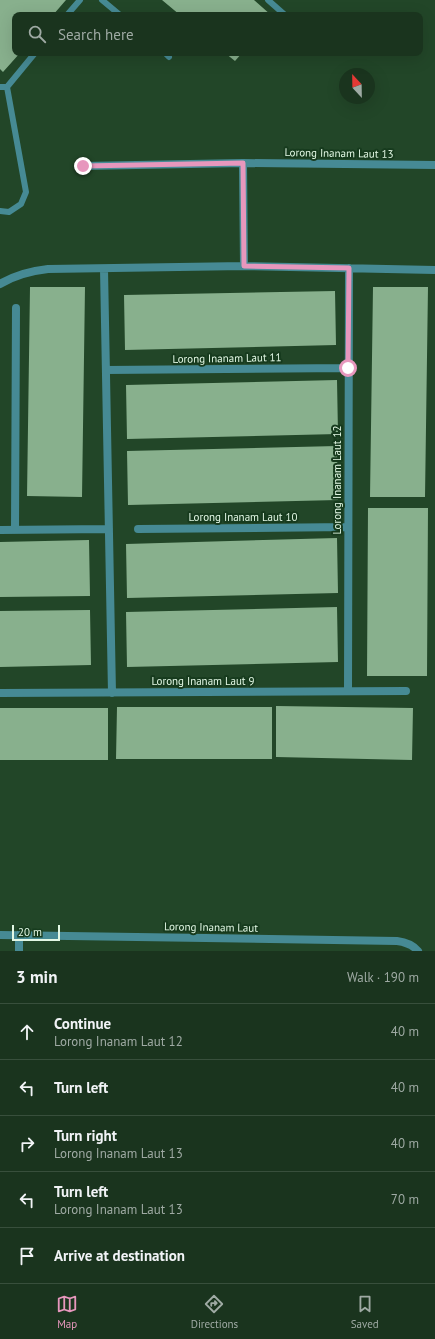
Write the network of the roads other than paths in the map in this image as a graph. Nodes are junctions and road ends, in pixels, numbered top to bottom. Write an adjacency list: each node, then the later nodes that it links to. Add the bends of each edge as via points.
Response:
1 (80, 0): 4 (lane)
2 (102, 0): 5 (lane)
3 (268, 0): 6 (lane)
4 (70, 12)
5 (116, 12)
6 (282, 12)
7 (32, 56): 8 (lane)
8 (3, 87): 12 (lane, via 26,192 21,204 9,212)
9 (243, 163): 10 (street, Lorong Inanam Laut 13); 11 (street, Lorong Inanam Laut 13); 13 (street)
10 (435, 165)
11 (83, 166)
12 (0, 211)
13 (244, 266): 14 (street); 15 (street)
14 (349, 268): 16 (street); 19 (street, Lorong Inanam Laut 12)
15 (104, 269): 17 (street, via 34,270 19,274); 20 (street)
16 (435, 270)
17 (0, 284)
18 (16, 308): 24 (street)
19 (348, 368): 20 (street, Lorong Inanam Laut 11); 21 (street, Lorong Inanam Laut 12)
20 (106, 370): 25 (street)
21 (348, 528): 22 (street, Lorong Inanam Laut 10); 26 (street, Lorong Inanam Laut 12)
22 (138, 529)
23 (0, 530): 24 (street)
24 (15, 530): 25 (street)
25 (109, 530): 28 (street)
26 (348, 691): 27 (street, Lorong Inanam Laut 9); 28 (street, Lorong Inanam Laut 9)
27 (406, 691)
28 (112, 692): 29 (street, Lorong Inanam Laut 9)
29 (0, 693)
30 (0, 935): 31 (street, Lorong Inanam Laut)
31 (19, 935): 32 (street); 33 (street, Lorong Inanam Laut, via 397,941 406,942)
32 (19, 951)
33 (418, 951)

